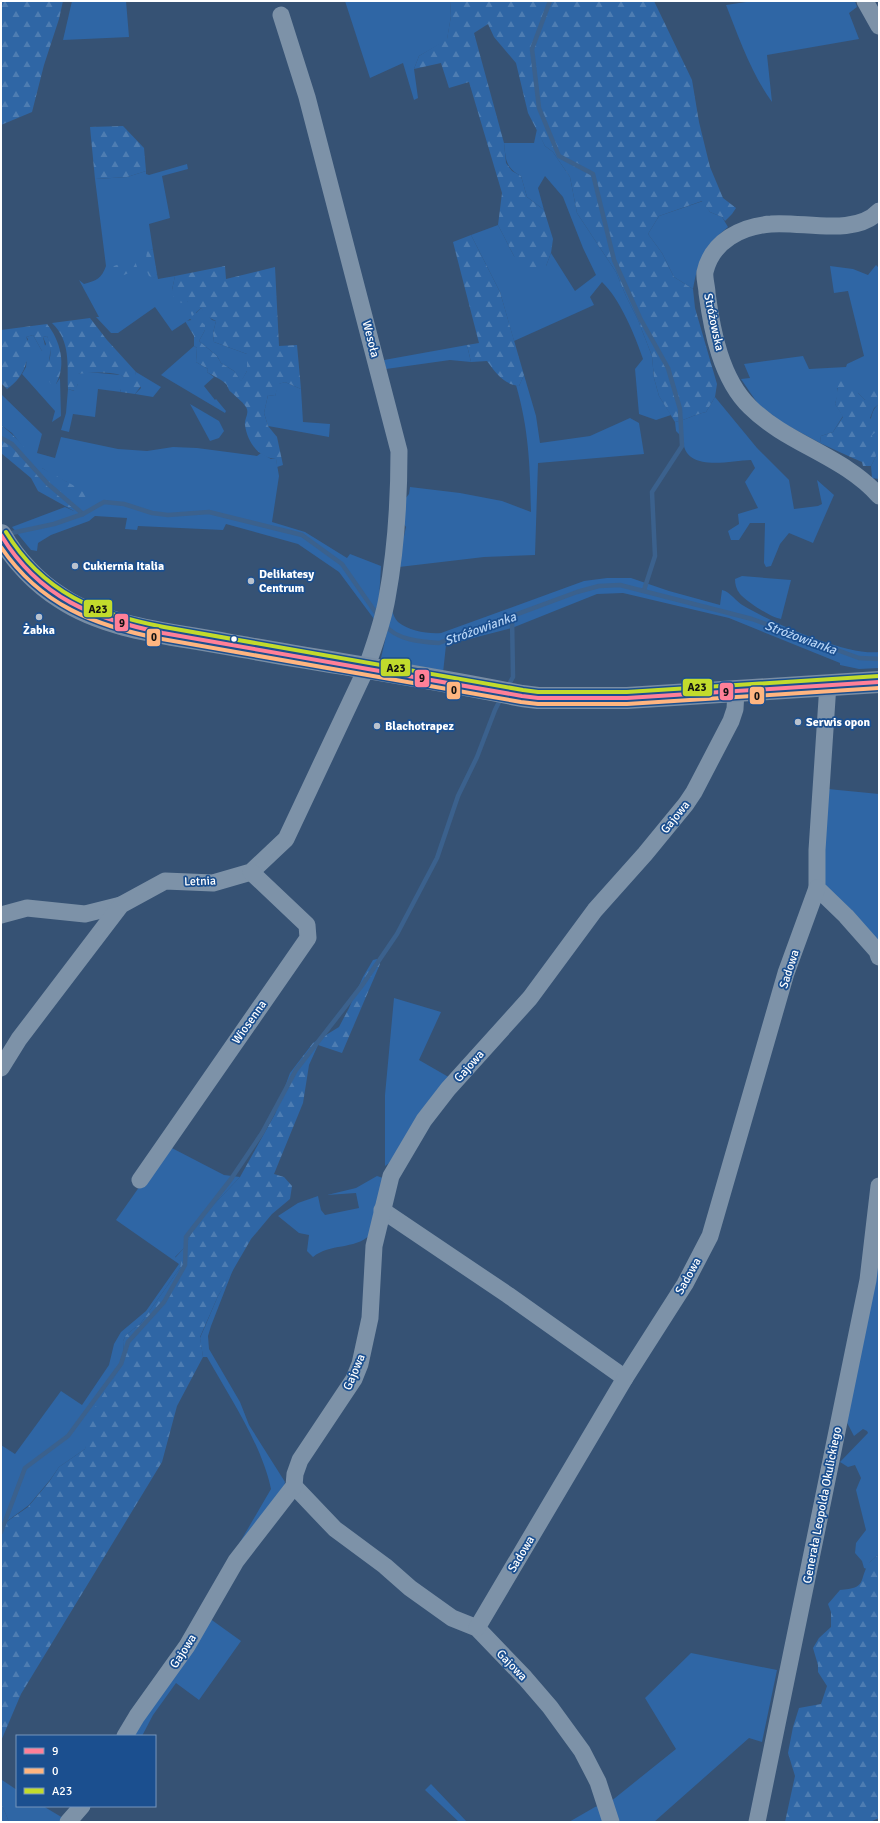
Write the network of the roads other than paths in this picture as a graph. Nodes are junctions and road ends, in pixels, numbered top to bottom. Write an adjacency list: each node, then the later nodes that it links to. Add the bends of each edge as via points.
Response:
1 (865, 1): 3 (street)
2 (281, 14): 7 (street, Wesoła, via 307,97 399,451 398,508 387,598)
3 (879, 26)
4 (879, 211): 5 (street, Stróżowska, via 874,217 860,223 830,226 771,224 745,229 733,234 719,246 710,259 705,273 712,322 721,357 749,407 774,428 837,462 869,484)
5 (879, 496)
6 (3, 542): 7 (main road, via 27,570 61,598 97,616 143,628)
7 (366, 669): 10 (main road, via 538,698 627,698); 11 (street, Letnia, via 286,839)
8 (879, 682): 9 (main road)
9 (828, 684): 10 (main road); 12 (street, via 817,850)
10 (736, 691): 19 (street, Gajowa, via 731,721 694,792 645,854 595,910 530,998 448,1089 424,1120 391,1176)
11 (251, 872): 13 (street, Letnia, via 213,883 165,881); 17 (street, Wiosenna, via 307,925 308,938)
12 (817, 888): 15 (street, via 846,916 877,951); 20 (street, Sadowa, via 786,973 710,1236 685,1284)
13 (121, 905): 14 (street, via 85,914 27,908); 16 (street, Letnia, via 19,1039)
14 (1, 915)
15 (879, 957)
16 (1, 1068)
17 (140, 1180)
18 (879, 1186): 27 (street, Generała Leopolda Okulickiego, via 868,1280)
19 (382, 1210): 20 (street); 21 (street, Gajowa, via 374,1246 370,1318 360,1364 348,1390 300,1460)
20 (625, 1378): 22 (street, Sadowa)
21 (294, 1486): 22 (street, Gajowa, via 335,1529 410,1588 452,1618); 23 (street, Gajowa, via 236,1561 187,1646)
22 (477, 1628): 26 (street, Gajowa, via 525,1678 568,1730 598,1782)
23 (126, 1735)
24 (81, 1807): 25 (street)
25 (68, 1822)
26 (611, 1822)
27 (757, 1822)

